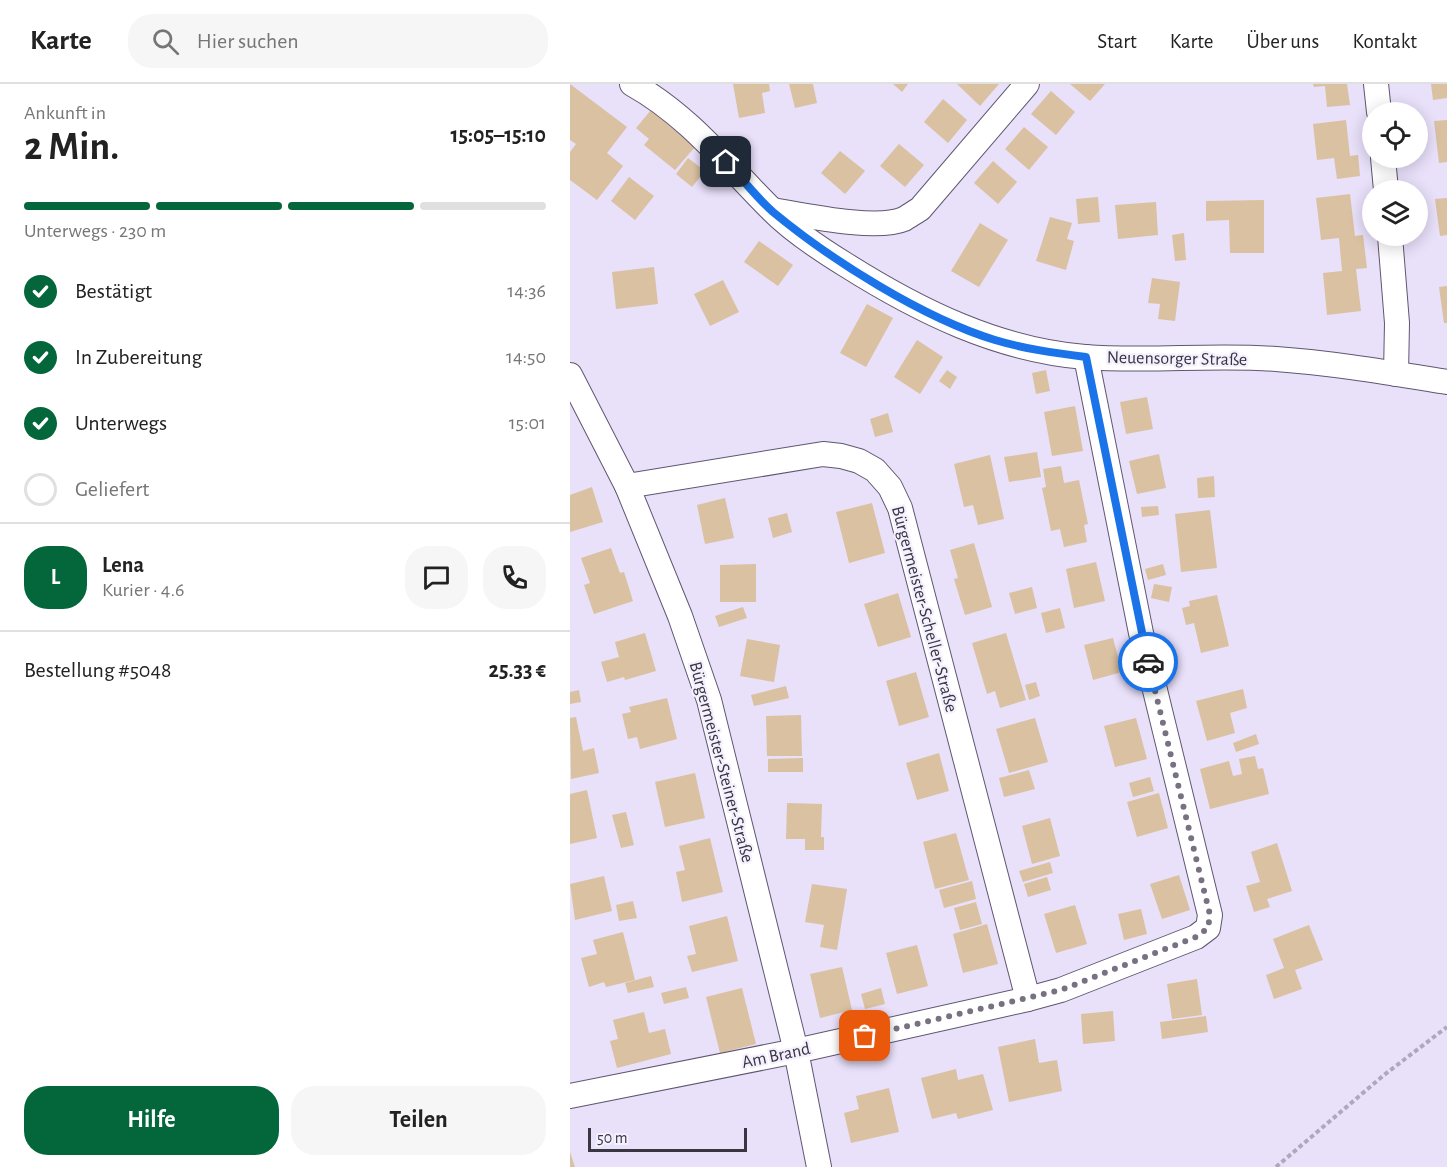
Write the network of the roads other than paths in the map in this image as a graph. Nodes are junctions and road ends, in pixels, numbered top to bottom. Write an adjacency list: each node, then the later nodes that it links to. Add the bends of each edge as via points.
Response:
1 (632, 84): 5 (street, Neuensorger Straße, via 681,117)
2 (1027, 84): 5 (street, via 920,209 902,220 845,221)
3 (1376, 84): 4 (street)
4 (1378, 102)
5 (771, 210): 7 (street, Neuensorger Straße, via 847,266 954,324 996,340)
6 (1391, 246): 8 (street, via 1397,323)
7 (1086, 357): 8 (street, Neuensorger Straße, via 1276,359); 12 (street, Am Brand, via 1141,633 1210,915 1208,928 1196,937)
8 (1396, 374): 10 (street, Neuensorger Straße)
9 (570, 375): 11 (street, Bürgermeister-Steiner-Straße)
10 (1447, 382)
11 (627, 486): 12 (street, Bürgermeister-Scheller-Straße, via 823,454 859,461 875,470 890,487 900,508); 13 (street, Bürgermeister-Steiner-Straße, via 710,700)
12 (1028, 999): 13 (street, Am Brand)
13 (796, 1052): 14 (street, Am Brand); 15 (street, Bürgermeister-Steiner-Straße)
14 (571, 1091)
15 (819, 1167)

